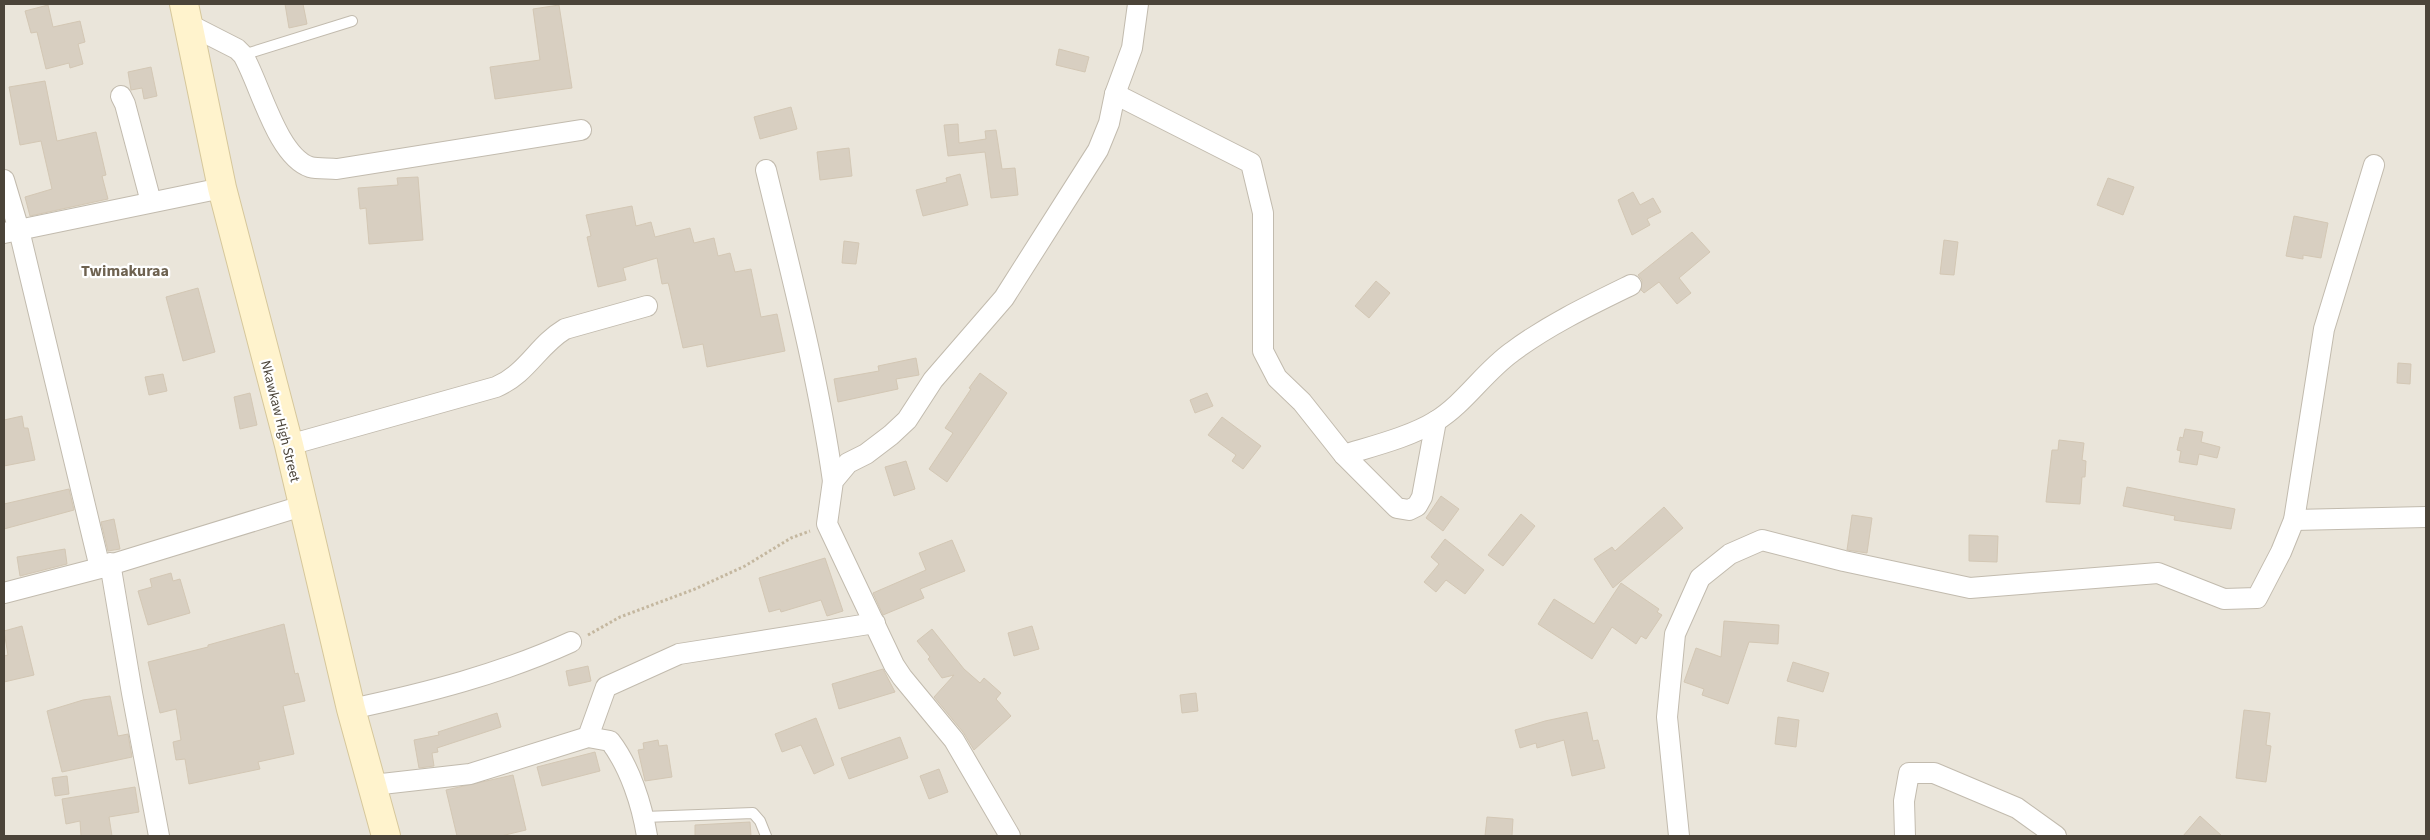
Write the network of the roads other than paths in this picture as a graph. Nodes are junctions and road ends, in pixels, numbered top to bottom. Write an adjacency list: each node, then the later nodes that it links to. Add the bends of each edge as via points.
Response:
1 (1138, 4): 5 (street, via 1132,48)
2 (186, 14): 4 (street); 11 (main road, Nkawkaw High Street)
3 (352, 21): 4 (lane)
4 (243, 55): 7 (street, via 279,138 310,167 337,168)
5 (1115, 94): 18 (street, via 1251,163 1263,213 1263,352 1277,378 1302,402); 19 (street, via 1109,123 1098,150 1004,298 933,380 907,420 866,454 848,463)
6 (121, 96): 12 (street)
7 (581, 130)
8 (2374, 165): 22 (street, via 2324,329)
9 (766, 170): 19 (street, via 811,355)
10 (4, 180): 13 (street)
11 (222, 188): 12 (street); 17 (main road, Nkawkaw High Street)
12 (151, 202): 13 (street)
13 (11, 231): 23 (street)
14 (1630, 285): 16 (street, via 1581,309 1512,352)
15 (647, 306): 17 (street, via 564,329 519,374 496,387)
16 (1436, 421): 18 (street); 18 (street, via 1422,497 1410,510 1397,508)
17 (289, 445): 20 (main road, Nkawkaw High Street)
18 (1344, 455)
19 (833, 481): 25 (street, via 827,524)
20 (302, 506): 23 (street); 27 (main road, Nkawkaw High Street)
21 (2426, 518): 22 (street)
22 (2294, 520): 35 (street, via 2257,598 2224,599 2158,573 1970,588 1762,540 1730,554 1700,578 1675,634 1667,717)
23 (105, 566): 24 (street); 31 (street)
24 (4, 593)
25 (875, 623): 28 (street, via 679,654 606,687); 34 (street, via 902,677 954,740)
26 (571, 642): 27 (street, via 531,660 423,694)
27 (351, 709): 29 (main road, Nkawkaw High Street)
28 (588, 737): 29 (street, via 470,774); 30 (street, via 610,741 620,753)
29 (373, 785): 32 (main road, Nkawkaw High Street)
30 (645, 827): 33 (lane, via 753,813)
31 (159, 836)
32 (386, 836)
33 (766, 836)
34 (1010, 836)
35 (1679, 836)
36 (1904, 836): 37 (street, via 1904,801 1910,773 1934,774 2016,808)
37 (2056, 836)

